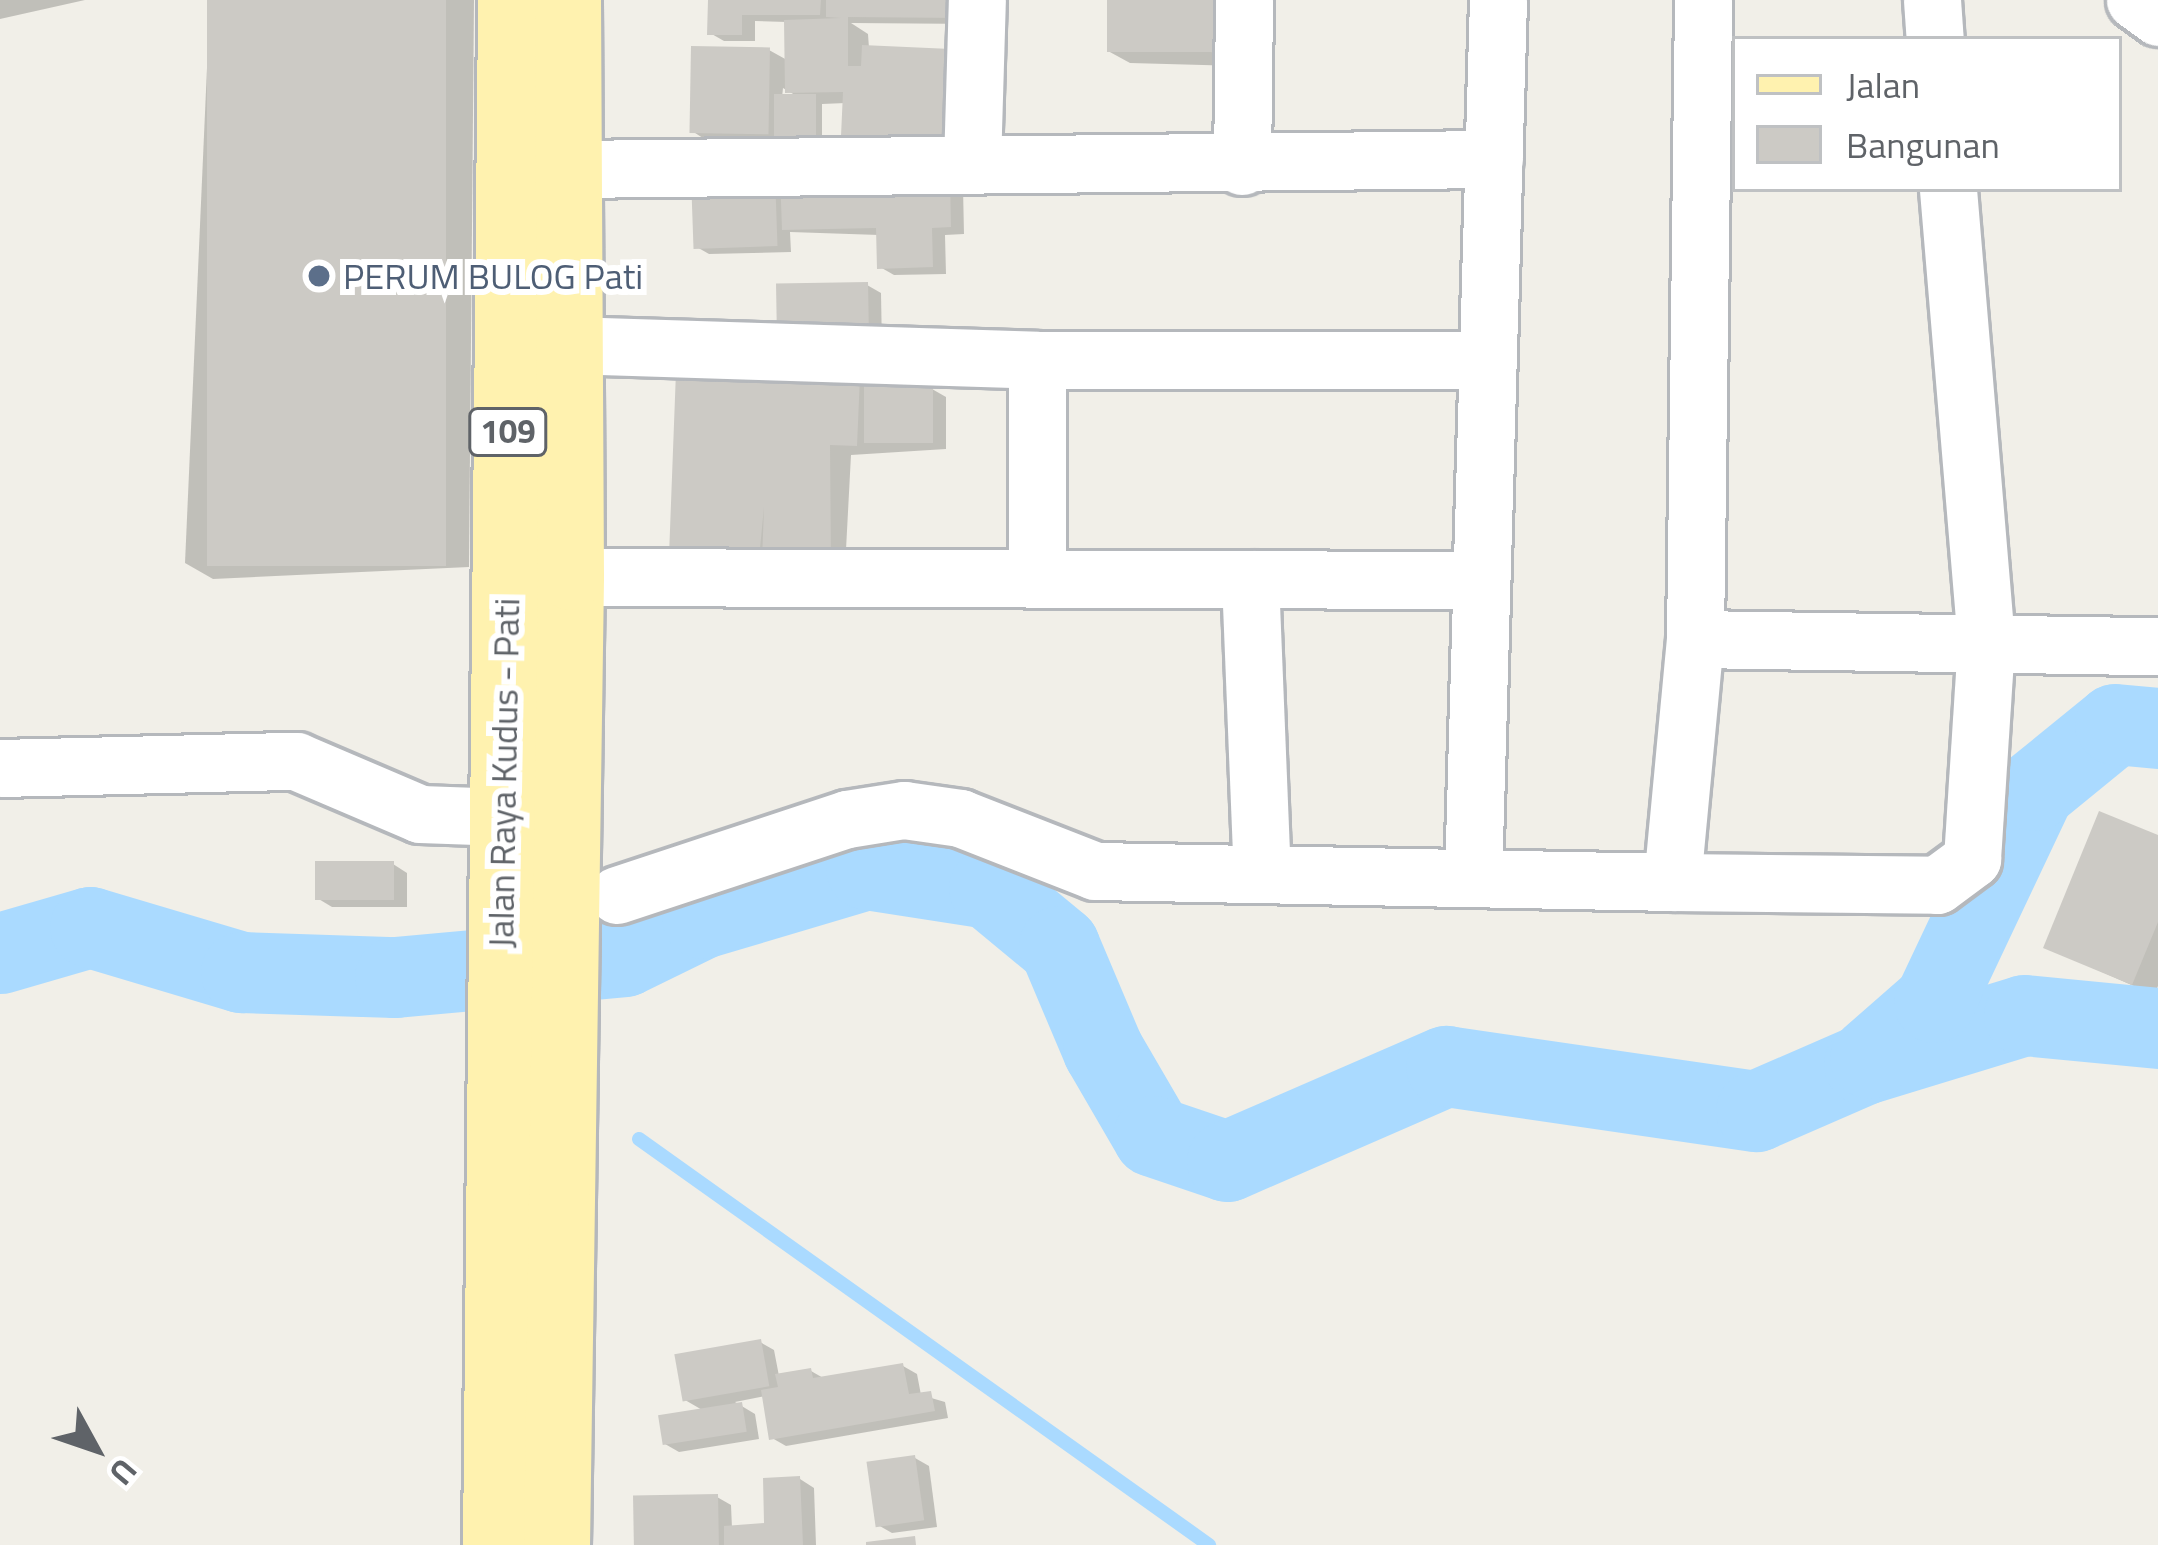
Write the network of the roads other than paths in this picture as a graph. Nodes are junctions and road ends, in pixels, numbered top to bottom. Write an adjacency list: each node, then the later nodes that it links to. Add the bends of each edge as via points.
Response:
1 (511, 0): 27 (main road, Jalan Raya Kudus - Pati / 109)
2 (568, 0): 14 (main road, Jalan Raya Kudus - Pati / 109)
3 (977, 0): 12 (street)
4 (1244, 0): 13 (street)
5 (1498, 0): 11 (street)
6 (1703, 0): 23 (street)
7 (1932, 0): 10 (street)
8 (2135, 0): 9 (street)
9 (2158, 17)
10 (1935, 36)
11 (1494, 159): 13 (street); 18 (street)
12 (972, 164): 13 (street); 14 (street)
13 (1242, 166)
14 (568, 169): 16 (main road, Jalan Raya Kudus - Pati / 109)
15 (1948, 192): 24 (street)
16 (569, 345): 17 (street); 19 (main road, Jalan Raya Kudus - Pati / 109)
17 (1037, 360): 18 (street); 20 (street)
18 (1483, 360): 22 (street)
19 (571, 577): 20 (street); 33 (main road, Jalan Raya Kudus - Pati / 109)
20 (1037, 577): 21 (street)
21 (1250, 579): 22 (street); 28 (street)
22 (1477, 580): 29 (street)
23 (1695, 640): 24 (street); 30 (street)
24 (1986, 642): 25 (street); 30 (street, via 1974,850 1961,872 1937,884)
25 (2158, 646)
26 (0, 768): 27 (street, via 296,761)
27 (504, 840): 32 (main road, Jalan Raya Kudus - Pati / 109)
28 (1262, 872): 29 (street); 31 (street, via 1095,871 960,818 904,810 847,819)
29 (1473, 878): 30 (street)
30 (1672, 882)
31 (617, 895)
32 (496, 1545)
33 (557, 1545)

